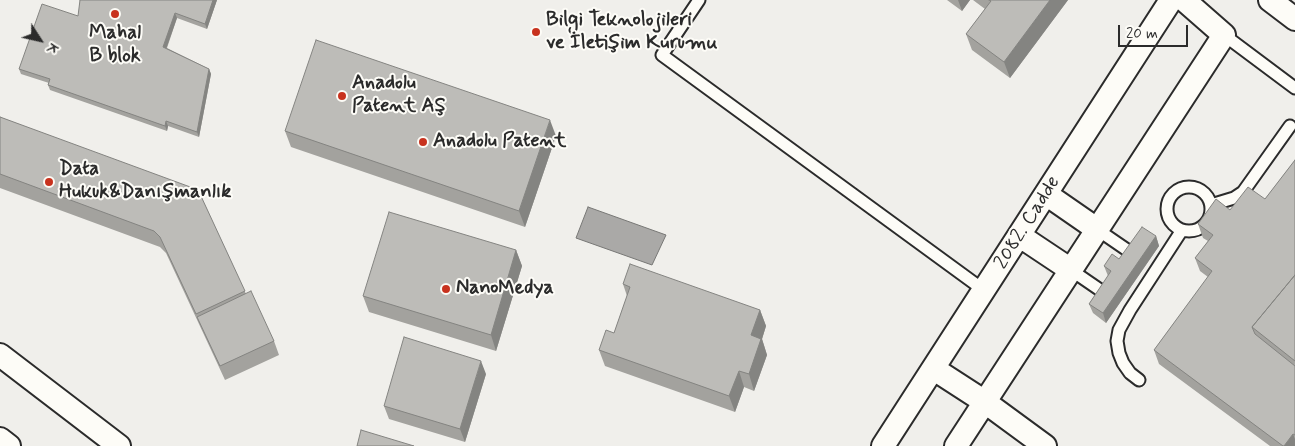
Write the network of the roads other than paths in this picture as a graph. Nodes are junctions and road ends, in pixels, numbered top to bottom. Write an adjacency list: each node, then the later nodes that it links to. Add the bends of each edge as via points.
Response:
1 (699, 0): 16 (lane, via 662,55)
2 (1171, 0): 9 (street, 2082. Cadde)
3 (1184, 0): 6 (street)
4 (1270, 0): 5 (street)
5 (1295, 18)
6 (1224, 35): 7 (lane); 11 (street)
7 (1295, 88)
8 (1290, 126): 10 (lane, via 1243,192)
9 (1046, 194): 11 (street); 13 (street, 2082. Cadde)
10 (1211, 205): 12 (lane, via 1204,225 1190,231); 12 (lane, via 1204,193 1195,188 1177,191 1170,198 1169,217)
11 (1098, 230): 14 (lane); 15 (street)
12 (1182, 230): 19 (lane, via 1151,267)
13 (1020, 236): 15 (street); 16 (street, 2082. Cadde)
14 (1133, 254)
15 (1072, 270): 17 (lane); 23 (street)
16 (985, 291): 21 (street, 2082. Cadde)
17 (1106, 294)
18 (1120, 303): 19 (lane)
19 (1130, 310): 22 (lane, via 1119,330 1119,352 1123,363)
20 (0, 355): 26 (street)
21 (934, 368): 23 (street); 27 (street, 2082. Cadde)
22 (1139, 380)
23 (986, 402): 28 (street); 29 (street)
24 (0, 439): 25 (street)
25 (9, 446)
26 (119, 446)
27 (883, 446)
28 (956, 446)
29 (1044, 446)

